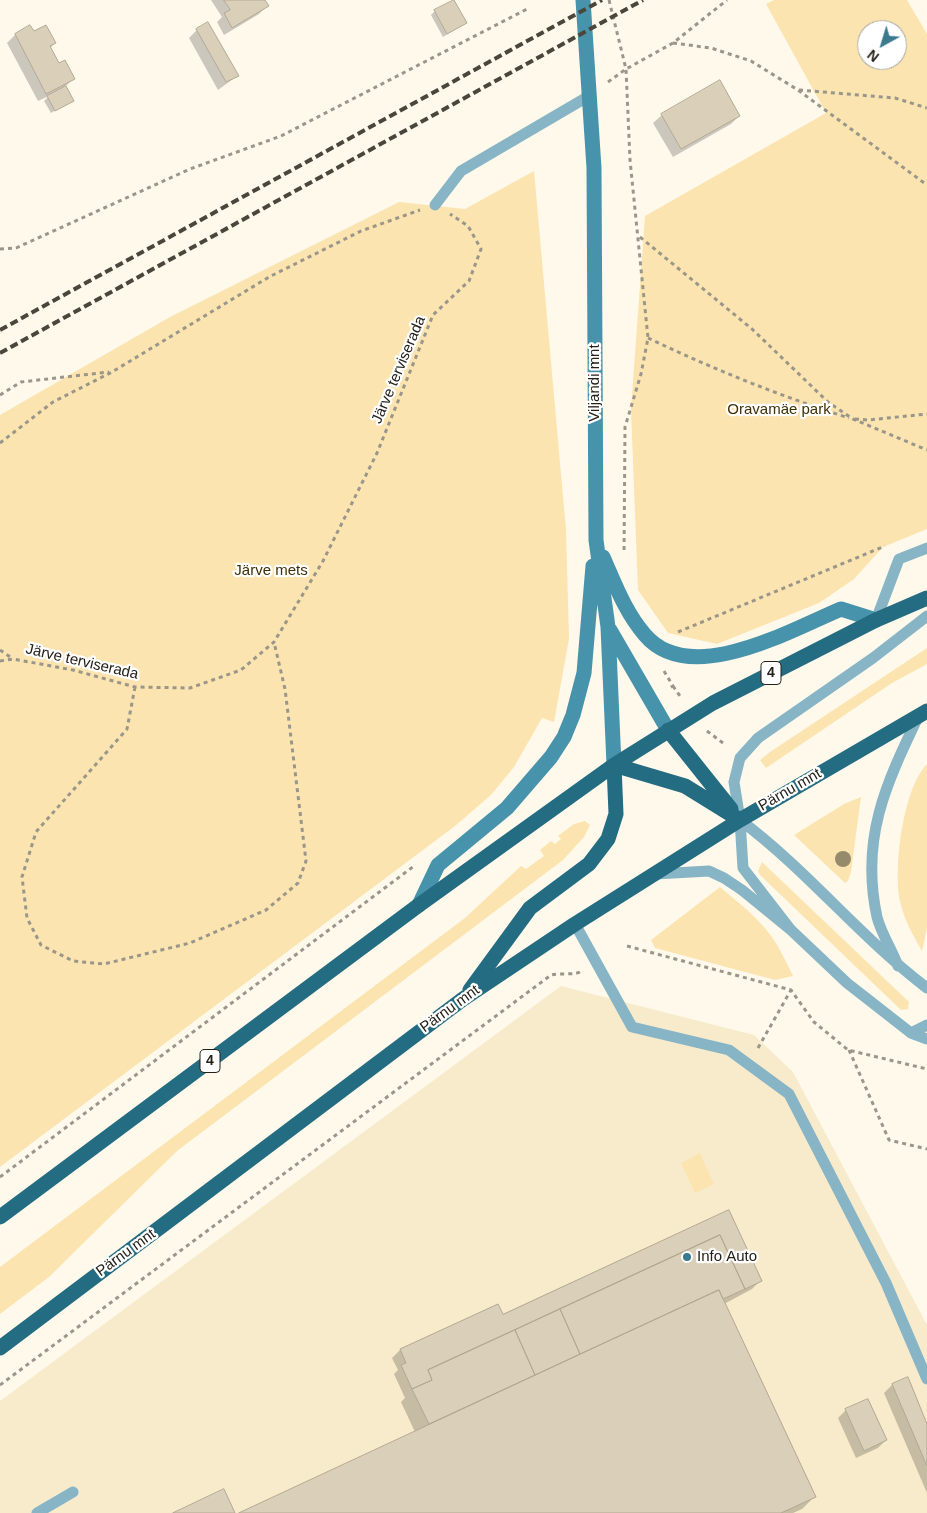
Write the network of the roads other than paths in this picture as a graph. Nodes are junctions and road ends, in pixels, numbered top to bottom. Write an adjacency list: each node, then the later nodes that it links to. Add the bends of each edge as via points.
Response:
1 (583, 0): 2 (main road, Viljandi mnt)
2 (590, 96): 3 (lane, via 461,171); 4 (main road, Viljandi mnt, via 594,168)
3 (435, 204)
4 (596, 540): 8 (main road, via 629,614 646,636 665,652 695,657 720,655 755,645 841,608); 9 (main road, Viljandi mnt); 15 (main road, via 584,673 564,737 551,758 507,808 438,865)
5 (927, 548): 8 (lane, via 899,560)
6 (927, 598): 8 (highway, 4)
7 (927, 616): 13 (lane, via 758,738 740,758 734,782)
8 (876, 620): 11 (highway, 4, via 713,703)
9 (608, 626): 11 (main road); 12 (main road, Viljandi mnt)
10 (923, 713): 13 (highway, Pärnu mnt); 18 (lane, via 890,774 870,862 877,918)
11 (668, 730): 12 (highway, 4); 13 (highway)
12 (614, 766): 13 (highway, via 685,786); 15 (highway, 4); 20 (highway, via 616,814 608,840 589,864 530,908)
13 (740, 820): 14 (highway, Pärnu mnt); 17 (lane, via 743,868); 18 (lane, via 791,861)
14 (654, 874): 16 (highway, Pärnu mnt); 17 (lane, via 709,871 742,890)
15 (419, 905): 24 (highway, 4)
16 (575, 924): 20 (highway, Pärnu mnt); 26 (lane, via 632,1027 729,1050 789,1094 886,1283)
17 (791, 930): 22 (lane, via 847,983)
18 (898, 966): 19 (lane)
19 (927, 988)
20 (463, 999): 25 (highway, Pärnu mnt)
21 (927, 1025): 22 (lane)
22 (912, 1033): 23 (lane)
23 (927, 1039)
24 (0, 1217)
25 (0, 1348)
26 (927, 1379)
27 (73, 1492): 28 (lane)
28 (37, 1513)

